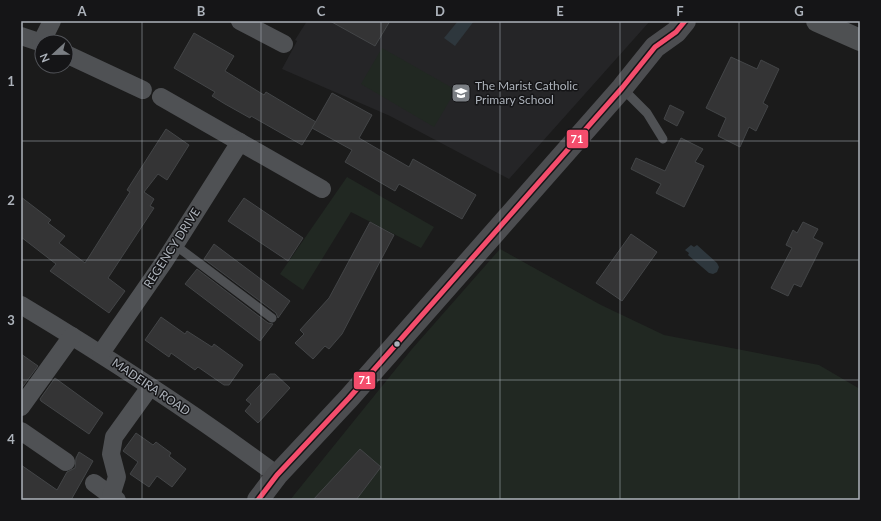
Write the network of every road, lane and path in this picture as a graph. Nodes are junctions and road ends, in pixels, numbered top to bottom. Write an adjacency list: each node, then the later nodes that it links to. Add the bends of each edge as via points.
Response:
1 (52, 21): 6 (street)
2 (240, 21): 10 (street)
3 (665, 21): 11 (main road)
4 (685, 21): 11 (main road, via 676,32)
5 (817, 21): 9 (main road)
6 (46, 34)
7 (21, 36): 8 (street)
8 (34, 40)
9 (860, 40)
10 (284, 44)
11 (655, 47): 13 (main road)
12 (74, 58): 14 (street)
13 (622, 88): 16 (lane, via 647,113); 28 (main road, via 349,398)
14 (143, 90)
15 (161, 97): 17 (street)
16 (663, 139)
17 (240, 142): 18 (street); 19 (street, REGENCY DRIVE)
18 (322, 189)
19 (175, 245): 21 (lane); 23 (street, REGENCY DRIVE)
20 (21, 306): 22 (street, MADEIRA ROAD)
21 (272, 318)
22 (72, 336): 23 (street, MADEIRA ROAD); 25 (street)
23 (101, 353): 24 (street, MADEIRA ROAD)
24 (150, 387): 28 (street, MADEIRA ROAD); 30 (street, via 114,437 111,454 117,477)
25 (21, 407)
26 (21, 431): 27 (street)
27 (66, 462)
28 (277, 475): 31 (main road)
29 (94, 484): 30 (street)
30 (114, 498)
31 (258, 500)

